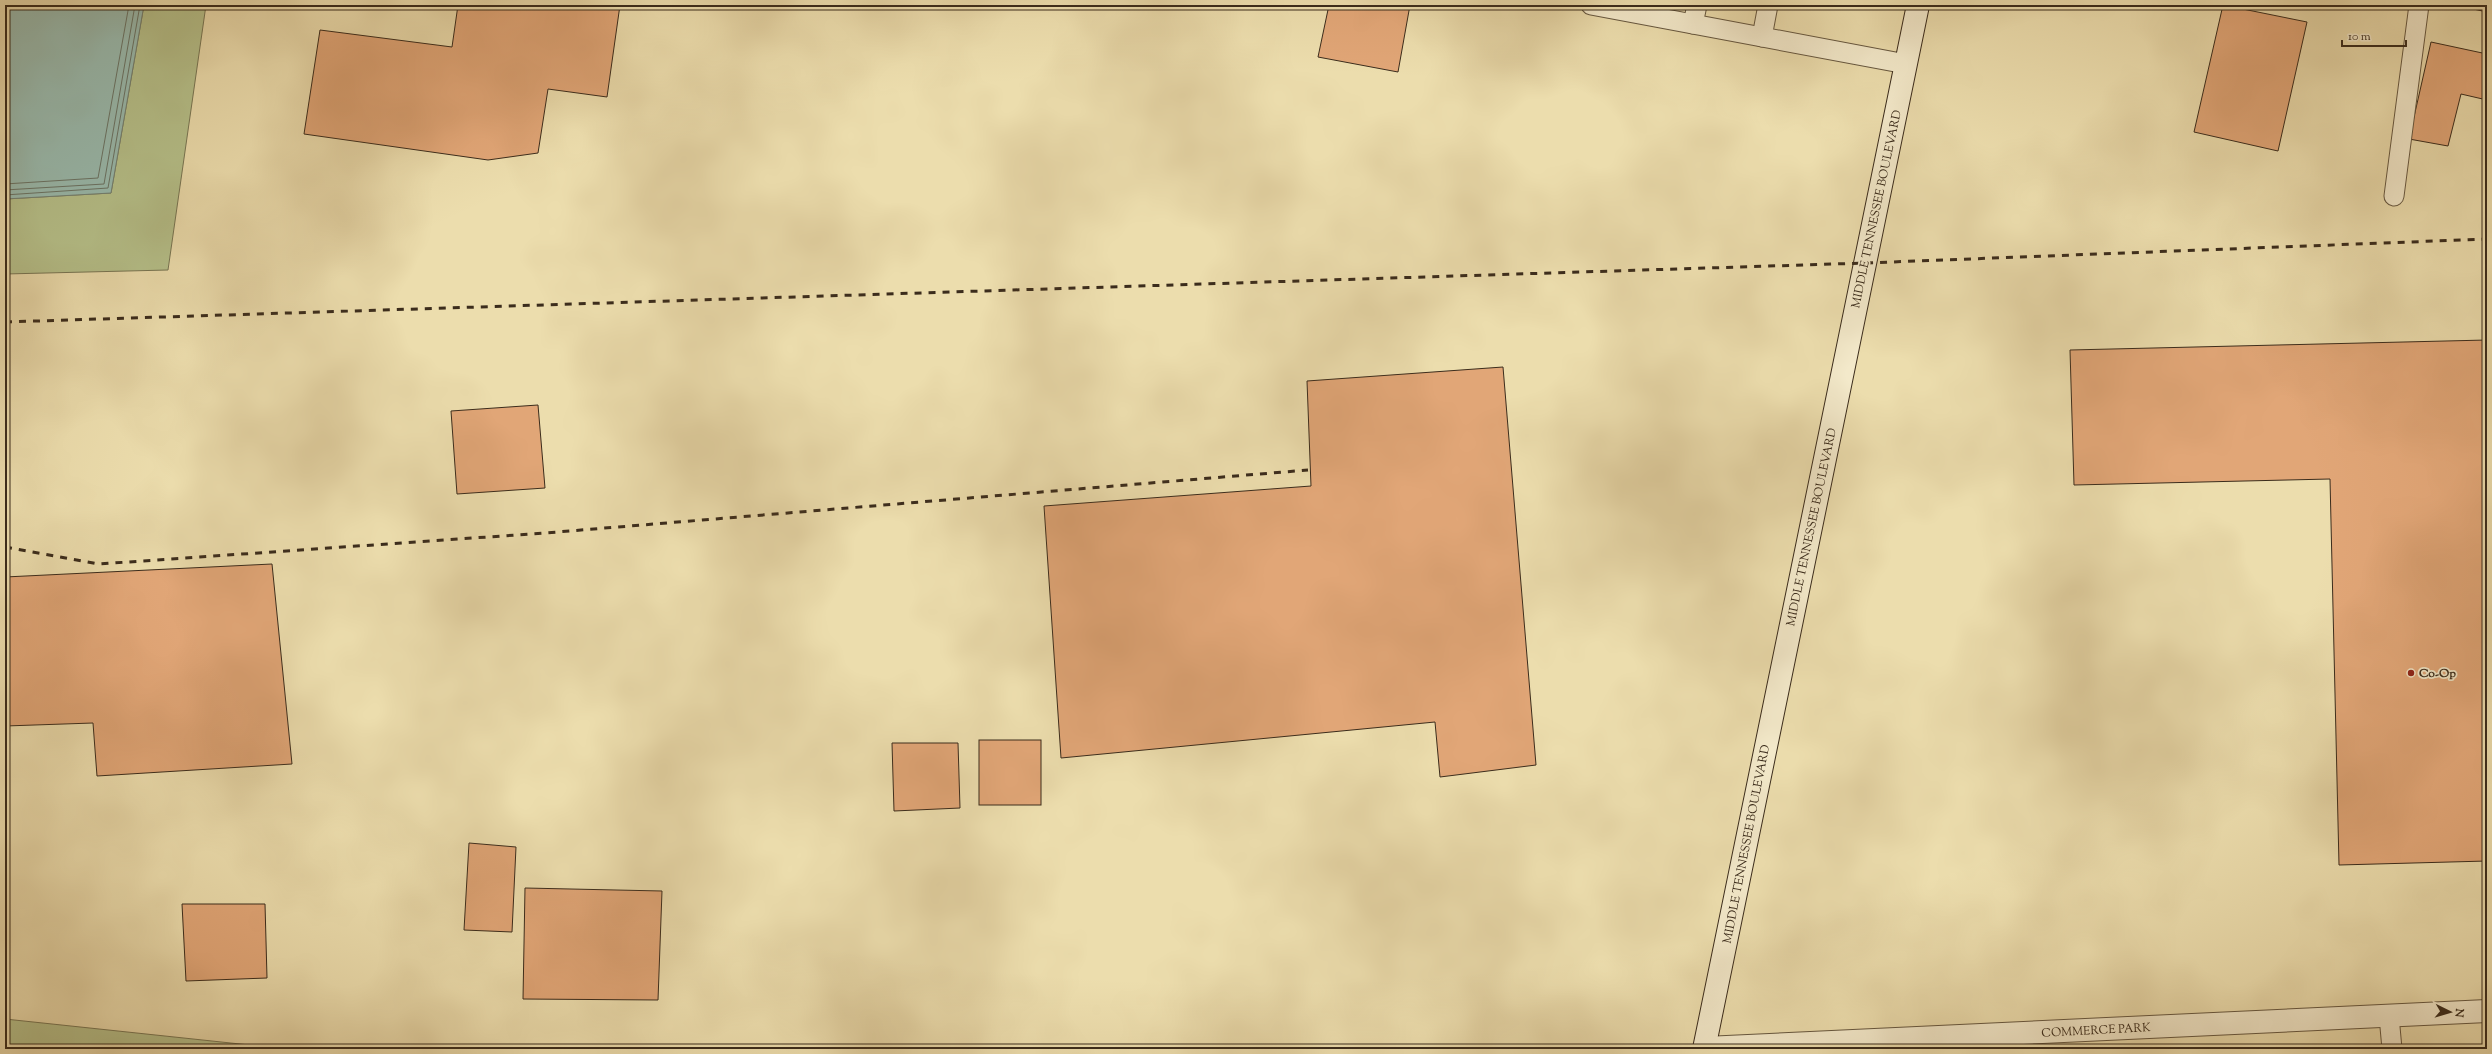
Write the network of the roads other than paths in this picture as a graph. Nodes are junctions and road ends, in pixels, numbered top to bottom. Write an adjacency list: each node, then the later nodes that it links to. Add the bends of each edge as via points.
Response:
1 (1591, 5): 6 (lane)
2 (1697, 5): 6 (lane)
3 (1768, 5): 7 (lane)
4 (1918, 5): 8 (main road, MIDDLE TENNESSEE BOULEVARD)
5 (2419, 5): 9 (lane)
6 (1693, 24): 7 (lane)
7 (1762, 37): 8 (lane)
8 (1906, 64): 13 (main road, MIDDLE TENNESSEE BOULEVARD)
9 (2394, 196)
10 (2487, 1011): 11 (main road, COMMERCE PARK)
11 (2389, 1016): 12 (main road, COMMERCE PARK); 14 (lane)
12 (1988, 1042): 13 (main road, COMMERCE PARK)
13 (1704, 1049)
14 (2392, 1049)

